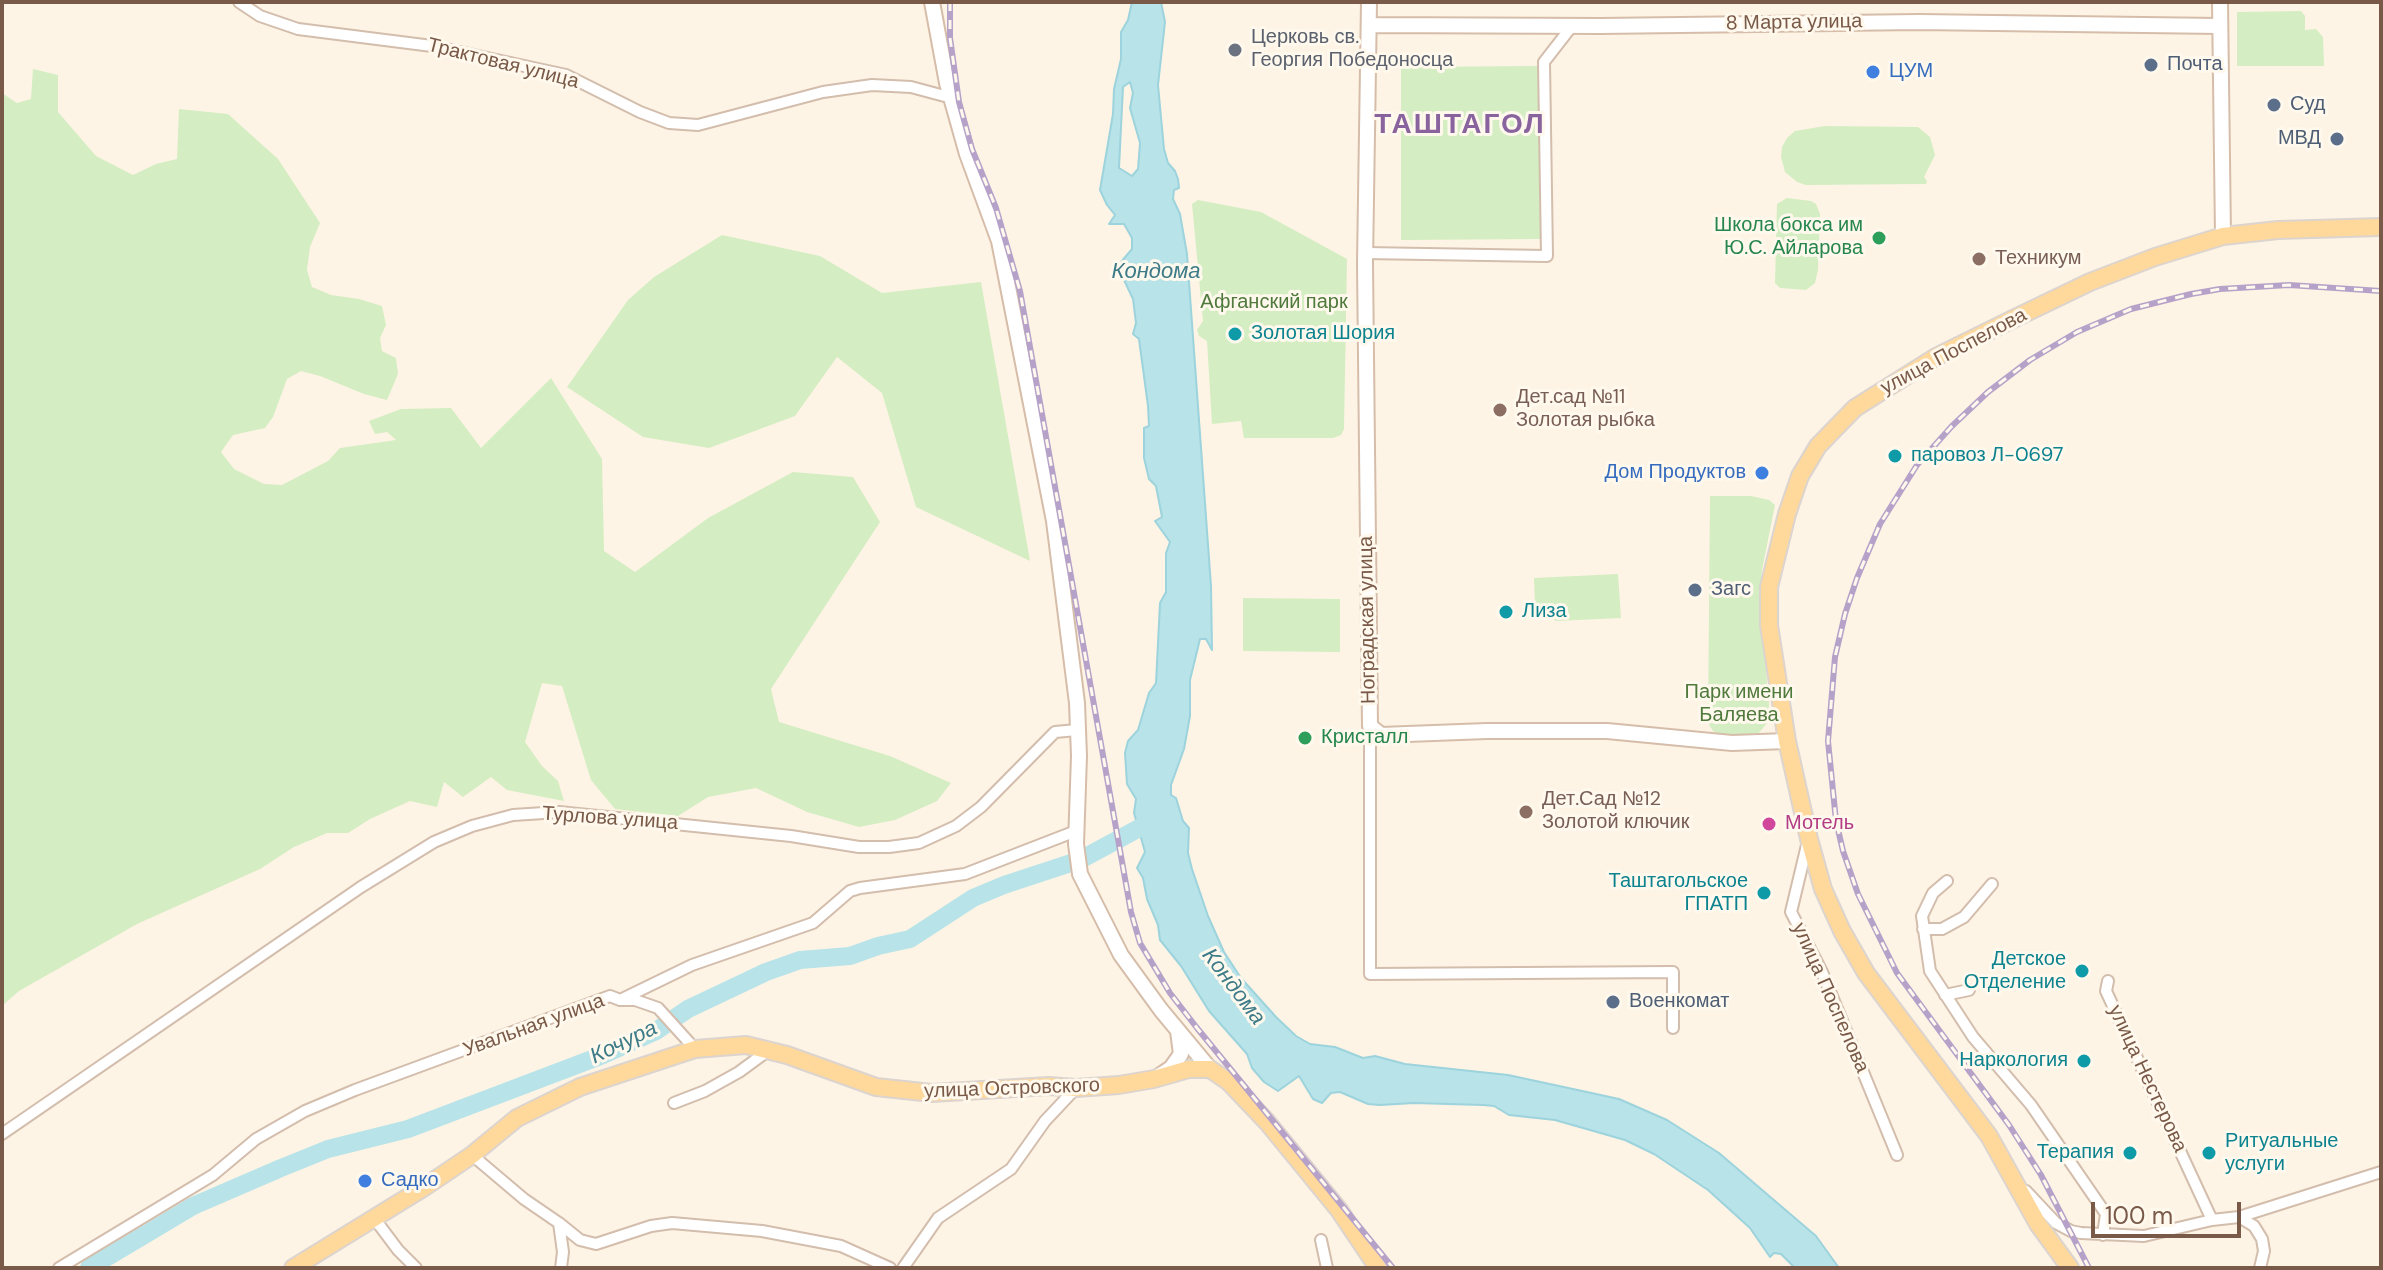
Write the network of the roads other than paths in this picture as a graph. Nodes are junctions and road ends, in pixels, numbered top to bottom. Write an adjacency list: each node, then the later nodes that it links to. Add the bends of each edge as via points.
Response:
1 (239, 2): 8 (street, Трактовая улица, via 298,29 432,46 566,75 669,123 698,125 823,92 872,85 911,87)
2 (932, 2): 8 (street)
3 (1369, 2): 5 (street, Ноградская улица)
4 (2220, 2): 7 (street)
5 (1369, 25): 6 (street, 8 Марта улица); 11 (street, Ноградская улица)
6 (1572, 26): 7 (street, 8 Марта улица); 11 (street, via 1544,62 1547,256)
7 (2219, 26): 10 (street)
8 (952, 98): 13 (street, via 999,241 1029,383 1054,521)
9 (2381, 227): 10 (main road, улица Поспелова)
10 (2223, 236): 14 (main road, улица Поспелова, via 2090,282 1936,357 1868,399 1825,437 1800,476 1769,587 1771,639)
11 (1365, 253): 12 (street, Ноградская улица)
12 (1370, 726): 14 (street, via 1381,735 1607,731 1732,743); 24 (street, Ноградская улица, via 1370,974 1673,972)
13 (1077, 730): 15 (street); 32 (street, Турлова улица, via 1055,732 981,807 919,843 859,847 559,812 513,815 472,826 434,842 361,887)
14 (1787, 741): 16 (main road, улица Поспелова)
15 (1076, 837): 23 (street, Увальная улица, via 965,874 850,891 813,923 692,965); 25 (street, via 1080,874 1121,955)
16 (1809, 839): 34 (street, улица Поспелова, via 1791,912 1822,972); 36 (main road, улица Поспелова, via 1823,889 1866,973 1989,1136)
17 (1947, 881): 19 (street, via 1933,893 1922,916)
18 (1992, 884): 19 (street, via 1964,917 1942,929)
19 (1923, 929): 22 (street, via 1930,971)
20 (2108, 981): 39 (street, улица Нестерова, via 2106,991)
21 (1969, 990): 22 (street)
22 (1945, 995): 41 (street, via 2031,1105 2106,1214)
23 (620, 1000): 26 (street, via 658,1008); 43 (street, Увальная улица, via 610,996 305,1111 256,1139 213,1175)
24 (1673, 1028)
25 (1178, 1030): 28 (street); 29 (street, via 1178,1061)
26 (695, 1049): 27 (main road, улица Островского, via 746,1045); 33 (main road, улица Островского, via 580,1087 517,1118)
27 (769, 1050): 30 (main road, улица Островского, via 876,1087 932,1093); 31 (street, via 705,1091)
28 (1210, 1069): 29 (main road, улица Островского); 50 (main road, via 1267,1122 1339,1210)
29 (1154, 1079): 30 (main road, улица Островского)
30 (1076, 1088): 48 (street, via 1011,1169 938,1218)
31 (674, 1103)
32 (2, 1134)
33 (472, 1155): 38 (main road, улица Островского); 40 (street)
34 (1897, 1155)
35 (2381, 1172): 37 (street)
36 (2014, 1178): 41 (street, via 2056,1223 2071,1231); 51 (main road, улица Поспелова)
37 (2239, 1217): 39 (street); 52 (street, via 2262,1239)
38 (374, 1218): 44 (main road, улица Островского); 45 (street)
39 (2212, 1220): 41 (street, via 2144,1236)
40 (559, 1223): 46 (street); 47 (street, via 580,1240 596,1244 672,1223 762,1231 841,1246)
41 (2103, 1235)
42 (1321, 1240): 49 (street)
43 (59, 1268)
44 (293, 1268)
45 (416, 1268)
46 (561, 1268)
47 (890, 1268)
48 (903, 1268)
49 (1327, 1268)
50 (1378, 1268)
51 (2070, 1268)
52 (2260, 1268)

